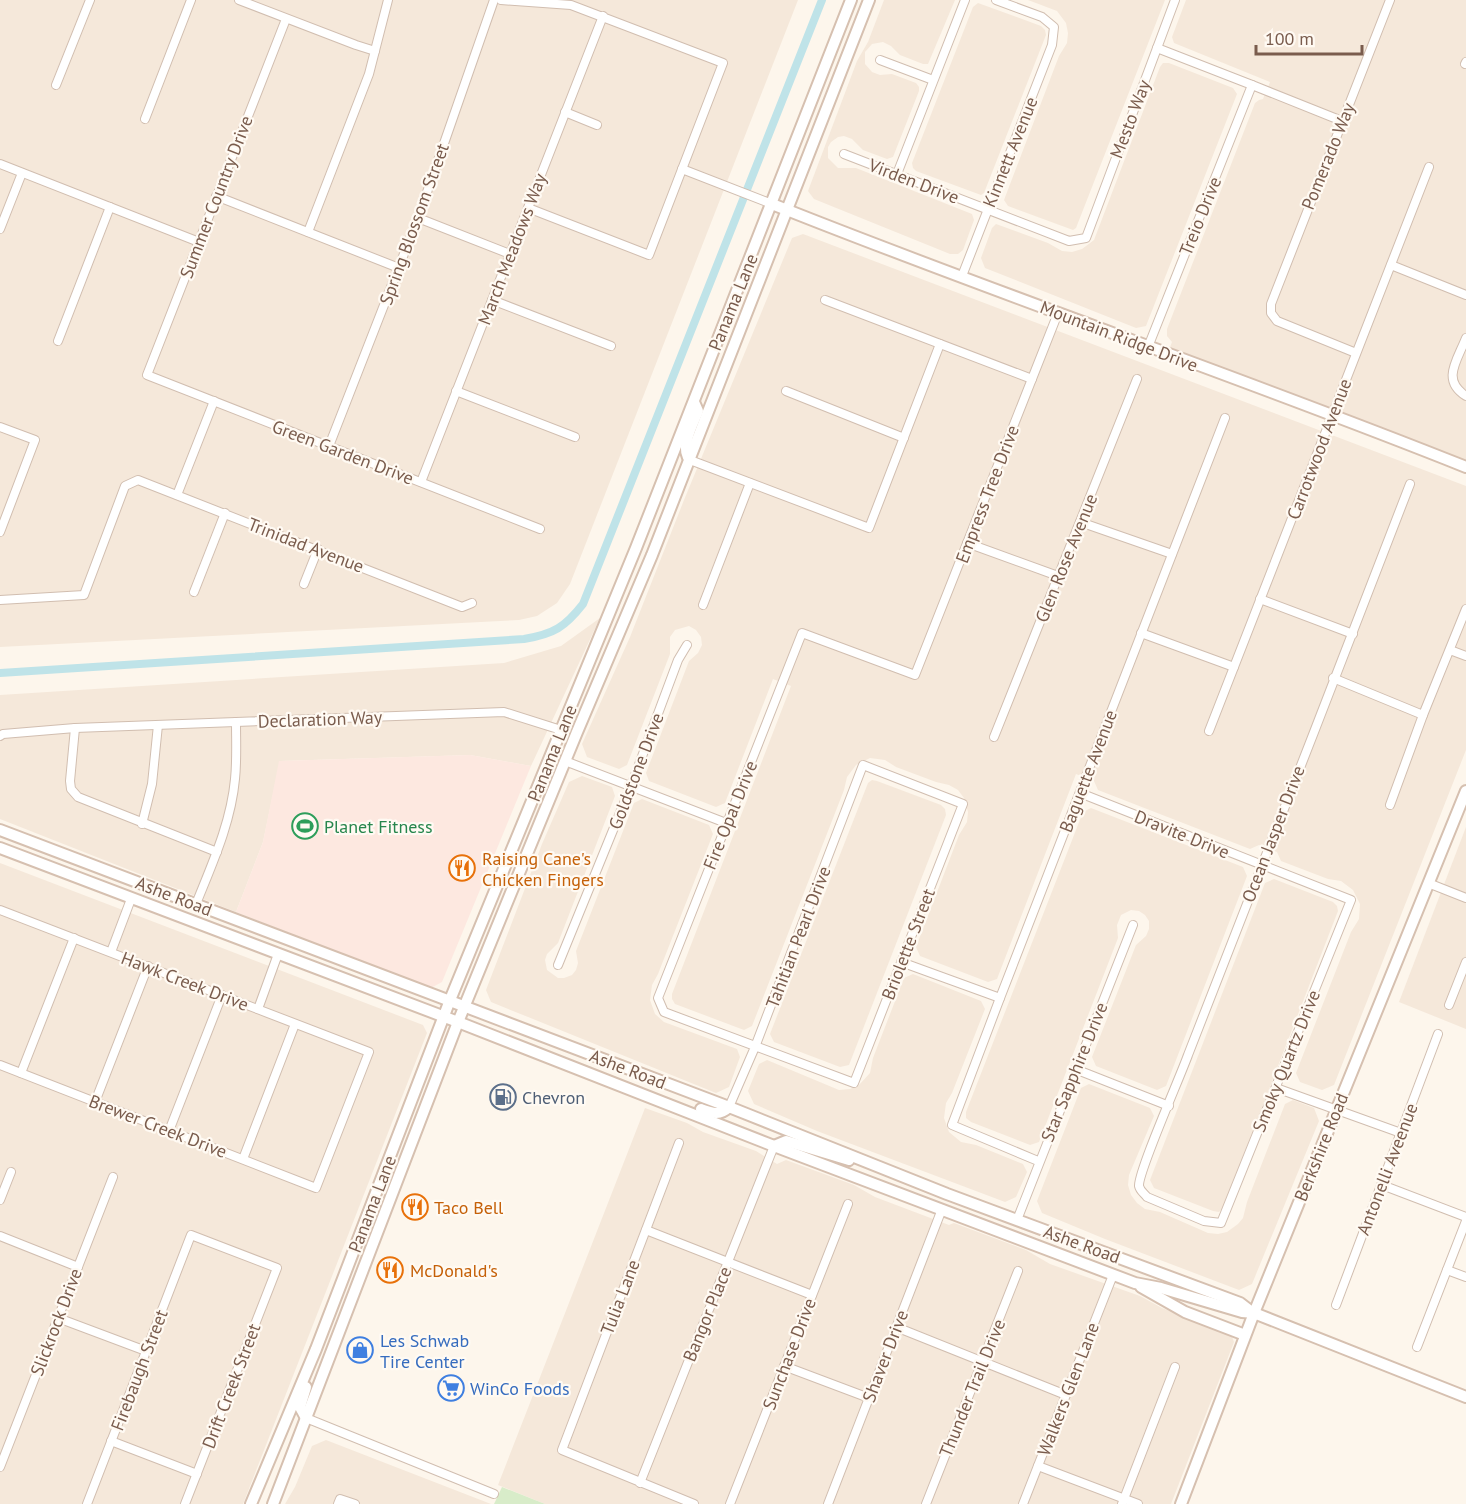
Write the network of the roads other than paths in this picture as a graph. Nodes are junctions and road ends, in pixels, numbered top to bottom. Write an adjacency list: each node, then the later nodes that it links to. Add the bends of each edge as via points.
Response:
1 (90, 0): 19 (street)
2 (191, 0): 22 (street)
3 (238, 0): 14 (street)
4 (388, 0): 16 (street)
5 (494, 0): 37 (street, Spring Blossom Street)
6 (501, 0): 13 (street, via 571,5)
7 (851, 0): 32 (main road, Panama Lane)
8 (870, 0): 36 (main road, Panama Lane)
9 (965, 0): 18 (street)
10 (996, 0): 35 (street, Kinnett Avenue, via 1042,17 1054,27 1052,45)
11 (1175, 0): 15 (street, Mesto Way)
12 (1390, 0): 23 (street, Pomerado Way)
13 (603, 16): 21 (street, March Meadows Way); 28 (street, via 723,63)
14 (286, 19): 16 (street); 31 (street, Summer Country Drive)
15 (1157, 48): 20 (street); 40 (street, Mesto Way)
16 (375, 51): 39 (street)
17 (880, 60): 18 (street)
18 (933, 80): 30 (street)
19 (57, 85)
20 (1252, 85): 23 (street); 54 (street, Treio Drive)
21 (565, 112): 24 (street); 34 (street, March Meadows Way)
22 (145, 119)
23 (1342, 121): 55 (street, Pomerado Way, via 1277,287 1271,313 1288,327)
24 (597, 124)
25 (844, 154): 30 (street, Virden Drive)
26 (0, 164): 29 (street)
27 (1429, 167): 43 (street, Carrotwood Avenue)
28 (682, 169): 32 (street); 34 (street, via 649,255)
29 (22, 173): 33 (street); 38 (street)
30 (897, 174): 35 (street, Virden Drive)
31 (216, 196): 39 (street); 41 (street, Summer Country Drive)
32 (772, 204): 36 (main road, Mountain Ridge Drive); 63 (main road, Panama Lane)
33 (110, 207): 41 (street); 51 (street)
34 (528, 208): 42 (street, March Meadows Way)
35 (988, 209): 40 (street, Virden Drive, via 1069,241); 45 (street, Kinnett Avenue)
36 (788, 211): 45 (main road, Mountain Ridge Drive); 70 (main road, Panama Lane)
37 (418, 218): 42 (street); 44 (street, Spring Blossom Street)
38 (0, 229)
39 (308, 232): 44 (street)
40 (1086, 238)
41 (199, 242): 56 (street, Summer Country Drive)
42 (510, 254): 47 (street, March Meadows Way)
43 (1390, 265): 46 (street); 55 (street, Carrotwood Avenue)
44 (399, 268): 69 (street, Spring Blossom Street)
45 (962, 276): 49 (main road, Mountain Ridge Drive)
46 (1466, 295)
47 (492, 300): 53 (street); 59 (street, March Meadows Way)
48 (825, 300): 52 (street)
49 (1058, 313): 54 (main road, Mountain Ridge Drive); 58 (street, Empress Tree Drive)
50 (1466, 338): 61 (street, via 1451,378)
51 (58, 341)
52 (940, 344): 58 (street); 68 (street)
53 (611, 346)
54 (1148, 347): 64 (main road, Mountain Ridge Drive)
55 (1356, 353): 64 (street, Carrotwood Avenue)
56 (147, 375): 62 (street, Green Garden Drive)
57 (1137, 379): 77 (street, Glen Rose Avenue)
58 (1032, 380): 80 (street, Empress Tree Drive)
59 (456, 391): 67 (street); 72 (street, March Meadows Way)
60 (786, 391): 68 (street)
61 (1466, 396)
62 (214, 401): 69 (street, Green Garden Drive); 75 (street)
63 (694, 402): 70 (main road, via 698,411 685,449); 103 (main road, Panama Lane)
64 (1333, 414): 71 (main road, Mountain Ridge Drive); 86 (street, Carrotwood Avenue)
65 (1226, 418): 82 (street, Baguette Avenue)
66 (0, 427): 79 (street, via 35,440)
67 (575, 437)
68 (904, 438): 73 (street, via 869,528)
69 (329, 446): 72 (street, Green Garden Drive)
70 (690, 460): 73 (street); 107 (main road, Panama Lane)
71 (1466, 467)
72 (421, 482): 78 (street, Green Garden Drive)
73 (750, 483): 89 (street)
74 (1410, 484): 93 (street, Ocean Jasper Drive)
75 (177, 495): 76 (street, Trinidad Avenue); 87 (street, Trinidad Avenue, via 138,480 125,486 84,595)
76 (225, 513): 81 (street, Trinidad Avenue); 85 (street)
77 (1080, 522): 82 (street); 83 (street, Glen Rose Avenue)
78 (540, 529)
79 (0, 532)
80 (968, 543): 83 (street); 91 (street, Empress Tree Drive, via 915,675)
81 (318, 549): 84 (street); 88 (street, Trinidad Avenue, via 462,607)
82 (1172, 554): 92 (street, Baguette Avenue)
83 (1058, 576): 106 (street, Glen Rose Avenue)
84 (304, 584)
85 (194, 592)
86 (1260, 599): 93 (street); 97 (street, Carrotwood Avenue)
87 (0, 600)
88 (472, 603)
89 (703, 605)
90 (1466, 609): 95 (street)
91 (802, 633): 113 (street, Fire Opal Drive)
92 (1141, 633): 97 (street); 111 (street, Baguette Avenue)
93 (1353, 634): 98 (street, Ocean Jasper Drive)
94 (687, 645): 109 (street, Goldstone Drive)
95 (1450, 650): 96 (street); 99 (street)
96 (1466, 656)
97 (1234, 667): 104 (street, Carrotwood Avenue)
98 (1333, 678): 99 (street); 118 (street, Ocean Jasper Drive)
99 (1422, 715): 112 (street)
100 (236, 722): 101 (street, Declaration Way); 103 (street, Declaration Way, via 504,712); 117 (street, via 235,779)
101 (158, 725): 102 (street, Declaration Way); 114 (street, via 152,784)
102 (75, 728): 105 (street, Declaration Way); 114 (street, via 71,789 78,797)
103 (561, 730): 107 (main road); 135 (main road, Panama Lane)
104 (1209, 731)
105 (0, 736)
106 (994, 737)
107 (565, 760): 109 (street); 137 (main road, Panama Lane)
108 (863, 765): 129 (street, Briolette Street, via 963,804); 143 (street, Tahitian Pearl Drive)
109 (631, 786): 113 (street); 131 (street, Goldstone Drive)
110 (1466, 791): 119 (main road, Berkshire Road)
111 (1080, 793): 118 (street, Dravite Drive); 134 (street, Baguette Avenue)
112 (1390, 805)
113 (726, 823): 143 (street, Fire Opal Drive, via 658,999 664,1012)
114 (142, 824): 117 (street)
115 (0, 830): 123 (main road, Ashe Road)
116 (0, 848): 121 (main road, Ashe Road)
117 (217, 852): 123 (street)
118 (1261, 865): 122 (street, Dravite Drive); 152 (street, Ocean Jasper Drive)
119 (1428, 883): 120 (street); 154 (main road, Berkshire Road)
120 (1466, 898)
121 (131, 899): 127 (street); 128 (main road, Ashe Road)
122 (1351, 900): 149 (street, Smoky Quartz Drive)
123 (196, 904): 135 (main road, Ashe Road)
124 (0, 910): 126 (street, Hawk Creek Drive)
125 (1133, 925): 145 (street, Star Sapphire Drive)
126 (74, 938): 127 (street, Hawk Creek Drive); 147 (street)
127 (111, 952): 132 (street, Hawk Creek Drive)
128 (278, 954): 138 (street); 139 (main road, Ashe Road)
129 (901, 962): 134 (street); 143 (street, Briolette Street, via 854,1083)
130 (1466, 962): 136 (street)
131 (558, 965)
132 (148, 966): 133 (street, Hawk Creek Drive); 151 (street)
133 (222, 995): 138 (street, Hawk Creek Drive); 155 (street)
134 (1000, 998): 161 (street, Baguette Avenue, via 952,1125)
135 (450, 1000): 137 (main road, Ashe Road); 139 (main road, Panama Lane)
136 (1449, 1005)
137 (465, 1006): 140 (main road, Panama Lane); 148 (main road, Ashe Road)
138 (258, 1009): 141 (street, Hawk Creek Drive)
139 (444, 1017): 140 (main road, Ashe Road); 189 (main road, Panama Lane)
140 (458, 1022): 146 (main road, Ashe Road); 197 (main road, Panama Lane)
141 (295, 1024): 159 (street); 166 (street, Hawk Creek Drive, via 369,1052)
142 (1438, 1034): 156 (street, Antonelli Aveenue)
143 (755, 1047): 153 (street, Tahitian Pearl Drive)
144 (0, 1065): 147 (street, Brewer Creek Drive)
145 (1075, 1069): 152 (street); 161 (street, Star Sapphire Drive)
146 (585, 1071): 148 (main road, via 597,1069 646,1086); 150 (main road, Ashe Road)
147 (21, 1073): 151 (street, Brewer Creek Drive)
148 (662, 1082): 153 (main road, Ashe Road)
149 (1276, 1088): 154 (street); 164 (street, Smoky Quartz Drive, via 1221,1223 1204,1221 1147,1197)
150 (655, 1098): 153 (main road, via 669,1097 714,1113); 158 (main road, Ashe Road)
151 (95, 1102): 155 (street, Brewer Creek Drive)
152 (1169, 1106): 164 (street, Ocean Jasper Drive)
153 (729, 1107): 160 (main road, Ashe Road)
154 (1335, 1110): 156 (street); 184 (main road, Berkshire Road)
155 (169, 1131): 159 (street, Brewer Creek Drive)
156 (1401, 1133): 165 (street, Antonelli Aveenue)
157 (679, 1143): 172 (street, Tulia Lane)
158 (774, 1146): 160 (main road, via 786,1141 835,1157); 169 (main road, Ashe Road); 174 (street, Bangor Place)
159 (243, 1159): 166 (street, Brewer Creek Drive)
160 (864, 1161): 171 (main road, Ashe Road)
161 (1038, 1161): 171 (street, Star Sapphire Drive)
162 (11, 1172): 167 (street)
163 (113, 1176): 175 (street, Slickrock Drive)
164 (1139, 1184)
165 (1382, 1185): 170 (street); 183 (street, Antonelli Aveenue)
166 (316, 1188)
167 (0, 1200)
168 (848, 1204): 182 (street, Sunchase Drive)
169 (942, 1209): 179 (main road, Ashe Road); 186 (street, Shaver Drive)
170 (1466, 1219): 177 (street)
171 (1017, 1220): 184 (main road, Ashe Road, via 1240,1303)
172 (646, 1230): 174 (street); 203 (street, Tulia Lane, via 562,1450)
173 (0, 1236): 175 (street)
174 (728, 1262): 182 (street); 203 (street, Bangor Place)
175 (78, 1267): 185 (street, Slickrock Drive)
176 (277, 1268): 190 (street, Firebaugh Street, via 191,1235); 202 (street, Drift Creek Street)
177 (1447, 1270): 180 (street); 188 (street)
178 (1018, 1271): 191 (street, Thunder Trail Drive)
179 (1113, 1275): 181 (main road, Ashe Road); 194 (street, Walkers Glen Lane)
180 (1466, 1276)
181 (1135, 1283): 184 (main road, Ashe Road); 187 (main road, via 1185,1312)
182 (812, 1295): 192 (street, Sunchase Drive)
183 (1336, 1305)
184 (1254, 1313): 187 (main road, Berkshire Road); 195 (main road, Ashe Road)
185 (58, 1318): 190 (street); 199 (street, Slickrock Drive)
186 (896, 1327): 191 (street); 196 (street, Shaver Drive)
187 (1245, 1335): 218 (main road, Berkshire Road)
188 (1417, 1347)
189 (316, 1350): 197 (main road, via 300,1407); 209 (main road, Panama Lane)
190 (146, 1351): 198 (street, Firebaugh Street)
191 (982, 1361): 194 (street); 215 (street, Thunder Trail Drive)
192 (784, 1366): 196 (street); 213 (street, Sunchase Drive)
193 (1174, 1367): 206 (street)
194 (1066, 1395): 200 (street, Walkers Glen Lane)
195 (1466, 1397)
196 (869, 1398): 214 (street, Shaver Drive)
197 (306, 1418): 204 (street); 210 (main road, Panama Lane)
198 (111, 1441): 202 (street); 207 (street, Firebaugh Street)
199 (3, 1451): 201 (street, Slickrock Drive)
200 (1038, 1466): 206 (street); 216 (street, Walkers Glen Lane)
201 (0, 1467)
202 (197, 1474): 208 (street, Drift Creek Street)
203 (640, 1483): 212 (street)
204 (494, 1494)
205 (339, 1501): 211 (street)
206 (1123, 1501): 217 (street)
207 (87, 1504)
208 (185, 1504)
209 (251, 1504)
210 (273, 1504)
211 (355, 1504)
212 (694, 1504)
213 (730, 1504)
214 (828, 1504)
215 (926, 1504)
216 (1023, 1504)
217 (1138, 1504)
218 (1181, 1504)

